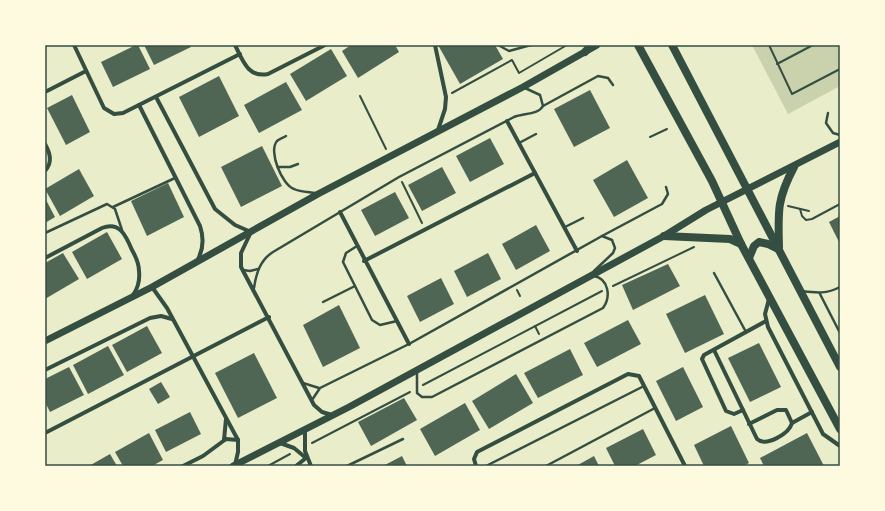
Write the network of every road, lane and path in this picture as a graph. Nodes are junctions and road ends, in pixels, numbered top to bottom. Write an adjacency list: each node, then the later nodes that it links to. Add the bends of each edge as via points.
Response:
1 (74, 45): 17 (street)
2 (236, 45): 14 (street)
3 (325, 45): 14 (street, via 268,74 259,76 250,72)
4 (436, 45): 21 (street)
5 (498, 45): 6 (lane, via 510,51)
6 (531, 45)
7 (567, 45): 21 (path, via 519,73 512,60)
8 (597, 45): 13 (main road)
9 (638, 45): 45 (main road)
10 (672, 45): 43 (main road)
11 (769, 45): 15 (path)
12 (813, 45): 15 (path)
13 (588, 48): 19 (main road)
14 (240, 54): 22 (street)
15 (777, 64): 16 (path, via 792,94)
16 (840, 69)
17 (86, 72): 20 (street); 23 (street, via 104,108 114,114 123,113)
18 (613, 85): 24 (lane, via 608,78 598,76)
19 (523, 87): 24 (lane, via 540,96); 28 (main road)
20 (45, 92)
21 (446, 96): 28 (street, via 445,109)
22 (156, 97): 23 (street); 55 (street, via 215,209)
23 (139, 105): 41 (street)
24 (543, 106): 26 (lane, via 536,112 523,113)
25 (828, 113): 30 (lane, via 826,123 833,133)
26 (507, 121): 34 (street); 51 (lane, via 399,177)
27 (667, 129): 32 (path)
28 (438, 130): 44 (main road)
29 (536, 134): 34 (lane)
30 (840, 135)
31 (286, 136): 37 (lane, via 277,141 274,149)
32 (650, 137)
33 (840, 142): 38 (main road)
34 (519, 143): 40 (street)
35 (45, 144): 39 (street, via 51,156)
36 (298, 164): 37 (lane)
37 (278, 167): 44 (lane, via 286,184 294,189)
38 (794, 167): 43 (main road); 62 (main road, via 783,187 779,205)
39 (45, 171)
40 (535, 173): 53 (street); 66 (street)
41 (176, 178): 48 (lane); 67 (street, via 203,233 202,249)
42 (666, 187): 57 (lane, via 668,194 662,204)
43 (747, 190): 45 (main road); 62 (main road)
44 (318, 194): 55 (main road)
45 (721, 202): 58 (main road); 60 (main road)
46 (840, 204): 49 (path, via 806,220)
47 (783, 206): 49 (path)
48 (113, 207): 54 (lane); 56 (lane, via 103,204)
49 (800, 208): 50 (path)
50 (809, 211)
51 (340, 212): 61 (street); 68 (lane, via 269,255)
52 (583, 218): 53 (lane)
53 (564, 228): 63 (street)
54 (122, 230): 64 (street, via 107,227); 80 (street, via 138,266 138,285)
55 (251, 232): 67 (main road); 69 (street, via 240,256)
56 (45, 233)
57 (602, 236): 63 (lane); 71 (lane, via 612,240 615,248 613,253)
58 (664, 236): 60 (main road, via 730,238); 71 (main road)
59 (700, 244): 73 (path)
60 (741, 244): 65 (main road)
61 (357, 246): 66 (street); 72 (lane, via 348,251 343,259)
62 (779, 250): 65 (main road, via 759,242 751,250); 77 (main road)
63 (577, 251): 92 (lane)
64 (45, 258)
65 (749, 258): 81 (main road)
66 (364, 261): 86 (street)
67 (196, 263): 74 (main road)
68 (258, 269): 69 (lane); 76 (lane)
69 (242, 270): 76 (street)
70 (714, 273): 88 (lane)
71 (589, 275): 90 (lane, via 601,279 608,288 607,303 603,308); 96 (main road)
72 (355, 286): 82 (lane); 86 (lane, via 374,322 383,326)
73 (613, 286)
74 (152, 287): 80 (main road); 84 (street)
75 (840, 287): 79 (lane)
76 (254, 288): 83 (street)
77 (799, 290): 79 (lane); 95 (main road)
78 (603, 291): 87 (path)
79 (820, 294): 89 (lane)
80 (133, 296): 91 (main road)
81 (770, 296): 85 (street); 111 (main road)
82 (323, 302)
83 (269, 317): 94 (street); 98 (street)
84 (172, 319): 94 (street); 97 (street, via 161,316 150,318)
85 (766, 321): 88 (street); 106 (street)
86 (397, 322): 92 (street)
87 (535, 326): 90 (path); 99 (path)
88 (746, 332): 93 (street)
89 (840, 333)
90 (542, 339): 96 (lane, via 432,397 422,397 417,393)
91 (45, 341)
92 (409, 344): 101 (lane)
93 (714, 350): 105 (street); 105 (street, via 703,357 702,362 726,411 734,414)
94 (193, 356): 107 (street); 113 (street)
95 (840, 367)
96 (418, 368): 108 (main road)
97 (45, 370)
98 (302, 383): 101 (lane, via 312,388); 103 (street)
99 (420, 386)
100 (644, 386): 104 (street); 128 (street, via 639,376 628,374 477,452 474,459); 129 (lane)
101 (320, 388): 103 (lane)
102 (412, 391): 118 (path)
103 (312, 401): 108 (street, via 322,412)
104 (656, 408): 130 (lane); 131 (street)
105 (743, 410): 110 (street)
106 (812, 412): 109 (street); 119 (street, via 823,434)
107 (226, 415): 115 (street, via 227,428); 116 (street)
108 (332, 416): 112 (main road)
109 (792, 423): 110 (street, via 786,410 780,409); 110 (street, via 788,430 766,443 757,439)
110 (750, 424)
111 (840, 429)
112 (305, 430): 117 (main road); 121 (street)
113 (45, 433)
114 (403, 439): 127 (lane)
115 (224, 440): 116 (street); 122 (street, via 203,456)
116 (238, 440): 123 (street)
117 (279, 442): 121 (street, via 294,448); 123 (main road)
118 (310, 444)
119 (840, 446)
120 (293, 453): 124 (path)
121 (306, 458): 125 (street); 126 (street)
122 (183, 466)
123 (234, 466)
124 (268, 466)
125 (296, 466)
126 (311, 466)
127 (347, 466)
128 (476, 466)
129 (486, 466)
130 (546, 466)
131 (684, 466)

